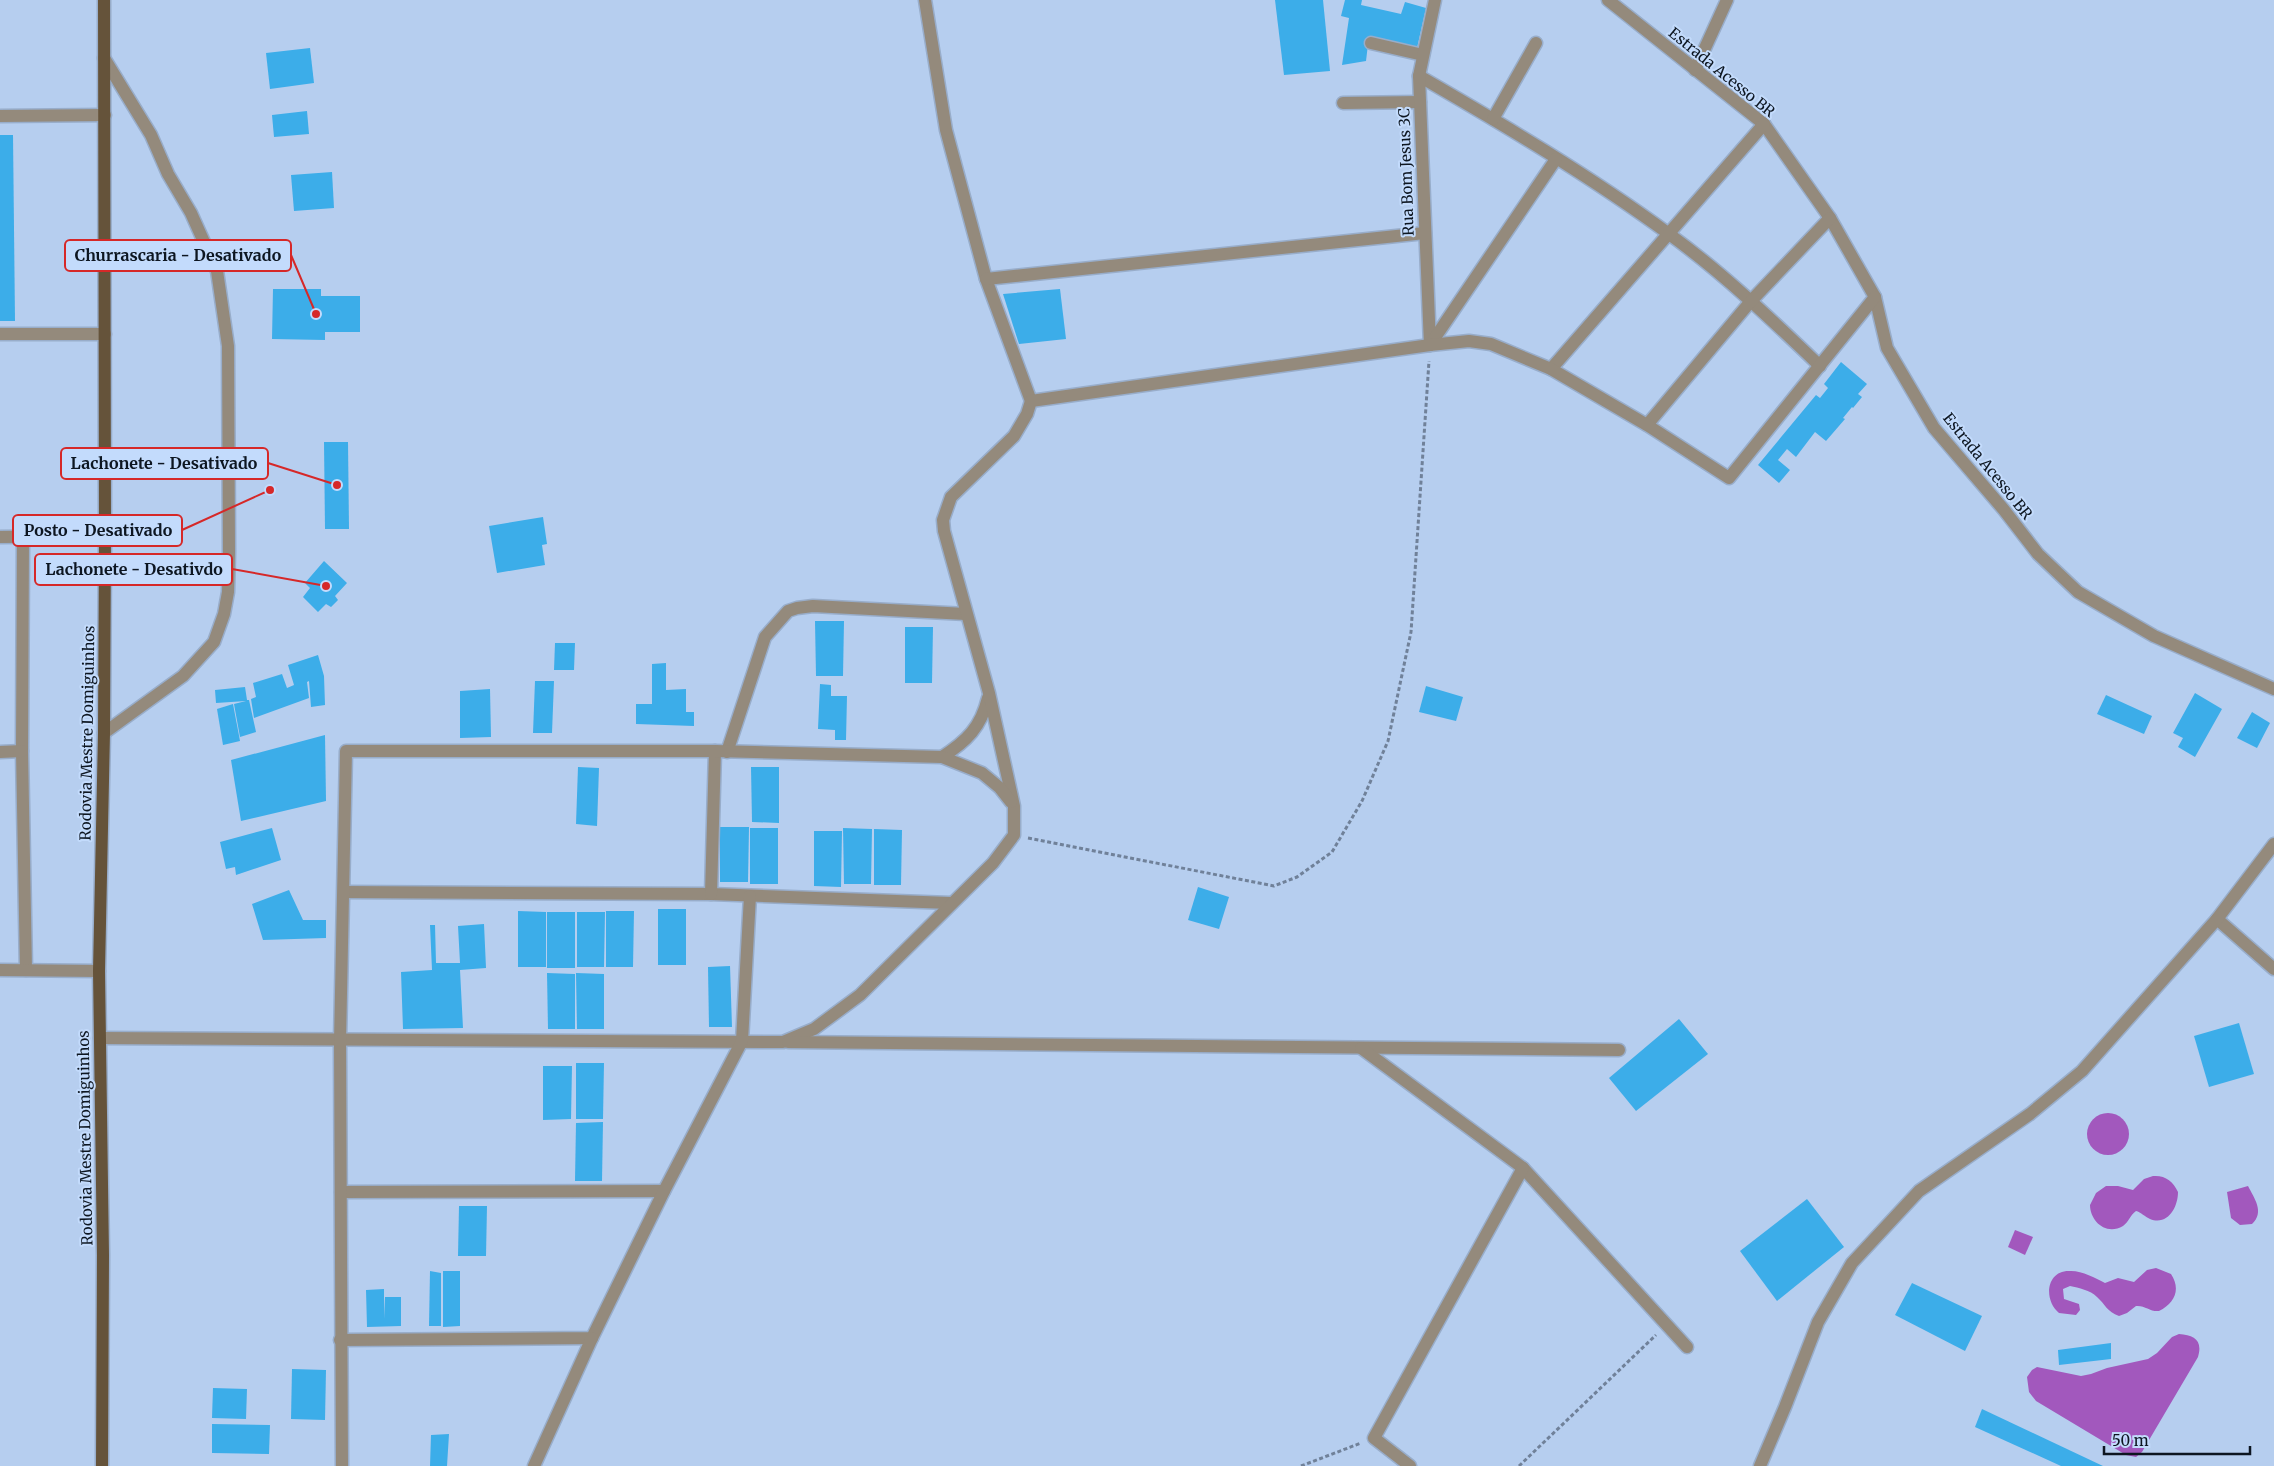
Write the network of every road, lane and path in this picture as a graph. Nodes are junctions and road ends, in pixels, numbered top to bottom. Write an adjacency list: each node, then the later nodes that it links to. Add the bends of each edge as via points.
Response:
1 (104, 0): 9 (main road, Rodovia Mestre Domiguinhos)
2 (925, 0): 22 (street, via 946,130)
3 (1435, 0): 8 (street, Rua Bom Jesus 3C)
4 (1608, 0): 10 (street, Estrada Acesso BR)
5 (1727, 0): 10 (street)
6 (1371, 43): 8 (street)
7 (1536, 43): 16 (street)
8 (1424, 55): 11 (street, Rua Bom Jesus 3C)
9 (104, 58): 14 (main road, Rodovia Mestre Domiguinhos); 38 (street, via 151,135 217,271 228,346 229,552 228,592 214,642 183,676)
10 (1695, 70): 17 (street, Estrada Acesso BR)
11 (1419, 76): 12 (street, Rua Bom Jesus 3C); 16 (street)
12 (1420, 102): 13 (street); 20 (street, Rua Bom Jesus 3C)
13 (1343, 103)
14 (105, 115): 15 (street); 26 (main road, Rodovia Mestre Domiguinhos)
15 (0, 116)
16 (1493, 118): 18 (street)
17 (1764, 124): 19 (street, Estrada Acesso BR); 21 (street)
18 (1556, 159): 21 (street); 27 (street)
19 (1830, 218): 23 (street, Estrada Acesso BR); 24 (street)
20 (1425, 233): 22 (street); 27 (street, Rua Bom Jesus 3C)
21 (1669, 234): 24 (street); 29 (street)
22 (986, 279): 30 (street)
23 (1875, 297): 28 (street); 36 (street, Estrada Acesso BR, via 1887,348 1934,428 2038,554 2078,592 2154,636)
24 (1751, 300): 28 (street); 31 (street)
25 (0, 334): 26 (street)
26 (105, 334): 32 (main road, Rodovia Mestre Domiguinhos)
27 (1430, 345): 29 (street, via 1469,341 1491,344); 30 (street); 44 (path, via 1410,632 1402,681 1388,741 1362,802 1332,852 1297,877 1274,886)
28 (1820, 366): 31 (street, via 1729,478)
29 (1552, 370): 31 (street)
30 (1031, 400): 35 (street, via 1014,436 951,497 946,509 944,531)
31 (1647, 425)
32 (105, 536): 34 (street); 38 (main road, Rodovia Mestre Domiguinhos)
33 (0, 537): 34 (street)
34 (23, 538): 39 (street)
35 (966, 614): 37 (street); 40 (street, via 813,606 788,611 766,637)
36 (2274, 688)
37 (989, 692): 42 (street, via 984,714 975,730 961,745); 43 (street)
38 (104, 733): 54 (main road, Rodovia Mestre Domiguinhos)
39 (22, 751): 41 (street); 53 (street)
40 (721, 751): 42 (street); 46 (street, via 346,750); 47 (street)
41 (0, 752)
42 (942, 757): 43 (street, via 982,773)
43 (1014, 806): 44 (street)
44 (1014, 835): 49 (street, via 994,863)
45 (2274, 844): 50 (street)
46 (344, 892): 47 (street); 56 (street)
47 (711, 894): 48 (street)
48 (750, 896): 49 (street); 57 (street)
49 (950, 903): 58 (street, via 860,995 814,1029)
50 (2217, 919): 51 (street); 75 (street, via 2082,1071 2030,1114 1919,1190 1852,1263 1818,1322)
51 (2274, 969)
52 (0, 970): 53 (street)
53 (26, 970): 54 (street)
54 (99, 971): 55 (main road, Rodovia Mestre Domiguinhos)
55 (100, 1038): 56 (street); 69 (main road, Rodovia Mestre Domiguinhos)
56 (340, 1041): 57 (street); 63 (street)
57 (742, 1041): 58 (street); 62 (street)
58 (783, 1042): 59 (street)
59 (1361, 1048): 60 (street); 61 (street)
60 (1619, 1050)
61 (1523, 1168): 64 (street); 68 (street)
62 (664, 1191): 63 (street); 65 (street)
63 (341, 1192): 66 (street)
64 (1666, 1325): 67 (street); 74 (path)
65 (592, 1338): 66 (street); 71 (street)
66 (340, 1340): 70 (street)
67 (1687, 1347)
68 (1374, 1438): 72 (path); 73 (street)
69 (102, 1466)
70 (342, 1466)
71 (534, 1466)
72 (1302, 1466)
73 (1410, 1466)
74 (1519, 1466)
75 (1760, 1466)

